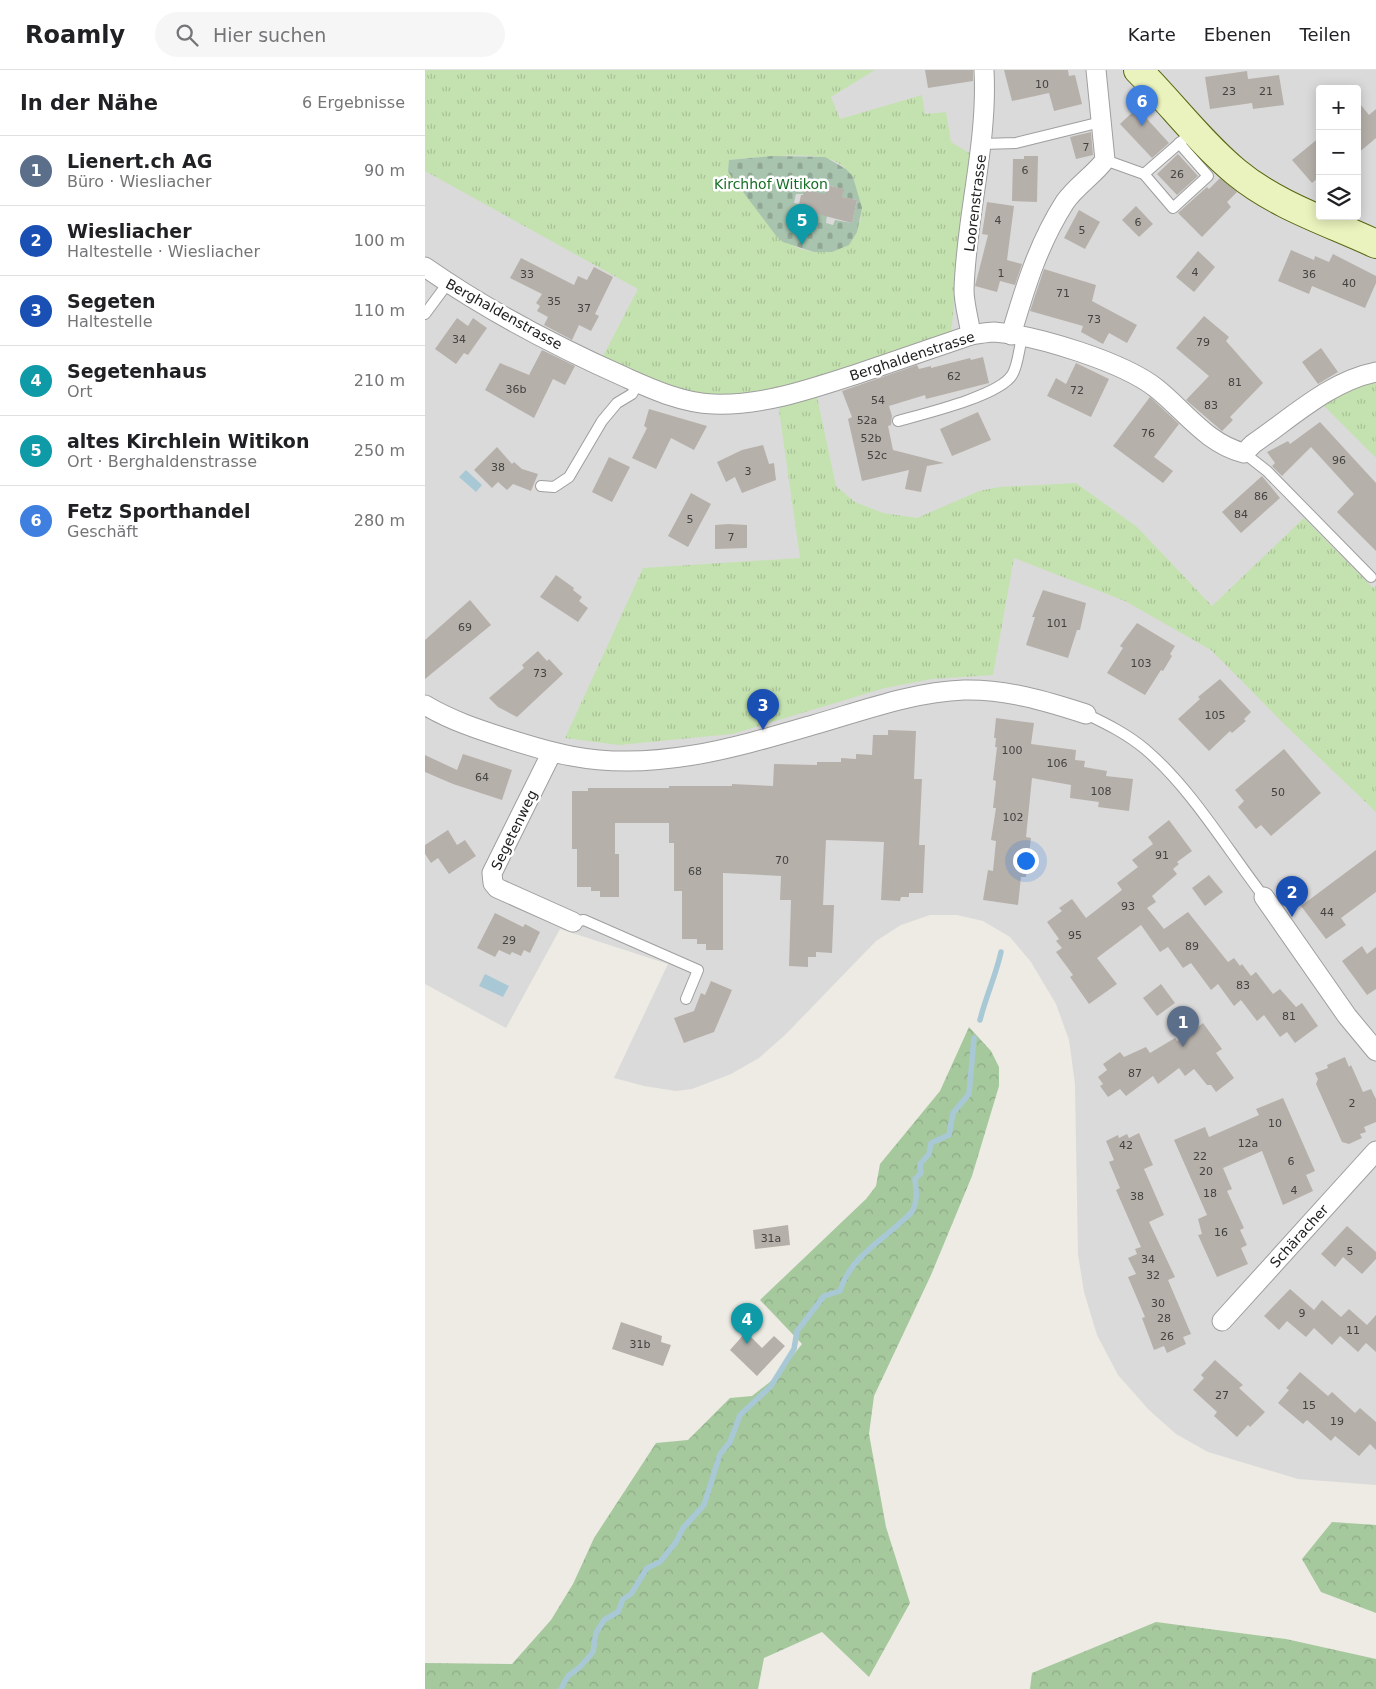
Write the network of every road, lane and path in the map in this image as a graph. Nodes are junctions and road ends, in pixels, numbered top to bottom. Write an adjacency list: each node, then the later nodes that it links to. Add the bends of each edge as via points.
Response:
1 (985, 70): 6 (street, Loorenstrasse)
2 (1095, 70): 4 (street)
3 (1138, 70): 5 (street)
4 (1101, 122): 6 (lane, via 1016,143); 7 (street)
5 (1187, 136): 8 (lane); 8 (lane, via 1208,176 1173,208); 9 (street, via 1267,194)
6 (982, 144): 13 (street, Loorenstrasse, via 964,291)
7 (1105, 160): 8 (lane); 14 (street, via 1066,200 1033,261)
8 (1144, 174)
9 (1376, 244)
10 (425, 267): 11 (street, Berghaldenstrasse)
11 (447, 283): 12 (lane); 16 (street, Berghaldenstrasse, via 546,339)
12 (425, 314)
13 (971, 335): 14 (street, Berghaldenstrasse, via 992,332); 16 (street, Berghaldenstrasse, via 815,388 754,401 695,403)
14 (1017, 336): 17 (lane, via 1012,375 998,387 966,401); 18 (street, Berghaldenstrasse, via 1079,351 1126,371 1155,387 1216,442 1229,450)
15 (1376, 372): 18 (street, via 1349,379)
16 (639, 383): 19 (lane, via 632,394 617,404 602,421 569,477 554,487)
17 (898, 421)
18 (1244, 453): 20 (lane, via 1267,471)
19 (541, 486)
20 (1371, 577)
21 (425, 705): 23 (street, via 476,729)
22 (1086, 714): 23 (street, via 1024,696 965,690 894,701 736,748 688,757 600,760); 24 (lane, via 1115,728 1144,748 1169,773)
23 (552, 752): 25 (street, Segetenweg, via 492,874 493,883 497,888)
24 (1263, 897): 27 (street, via 1347,1016)
25 (573, 922): 26 (lane, via 584,920 698,970)
26 (686, 999)
27 (1376, 1051)
28 (1376, 1151): 29 (street, Schäracher)
29 (1222, 1321)

